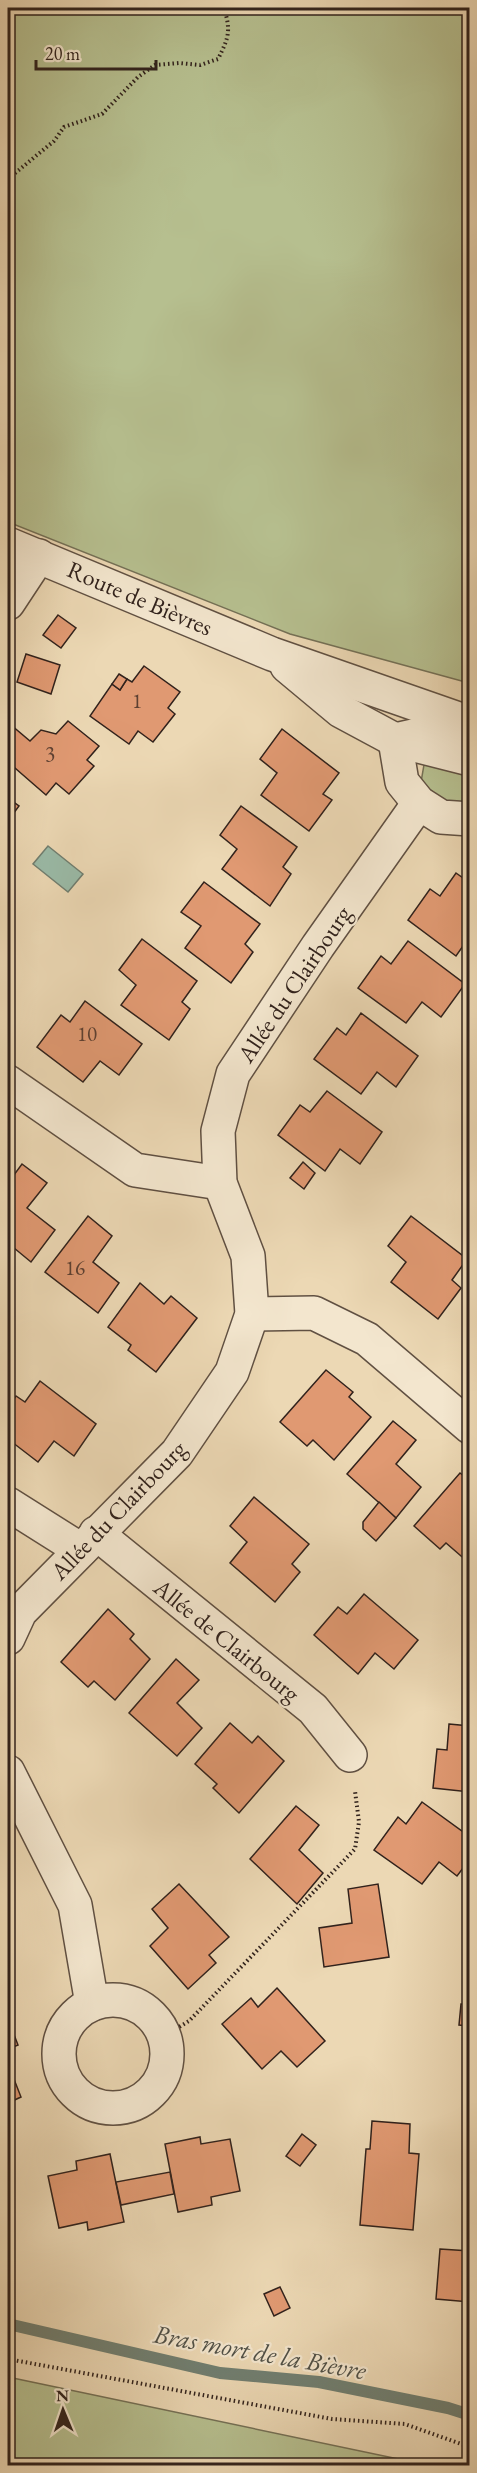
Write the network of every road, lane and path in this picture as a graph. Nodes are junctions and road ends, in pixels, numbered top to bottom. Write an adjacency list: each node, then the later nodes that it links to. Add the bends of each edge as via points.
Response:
1 (224, 8): 2 (path, via 230,28 218,58 200,65 155,65 102,114 64,127 54,141)
2 (8, 179)
3 (8, 544): 4 (street, Route de Bièvres)
4 (39, 556): 5 (street); 6 (street, Route de Bièvres)
5 (8, 603)
6 (272, 654): 7 (street, Route de Bièvres); 8 (street, Route de Bièvres, via 342,711)
7 (470, 723): 8 (street)
8 (395, 740): 9 (street, Route de Bièvres); 10 (street, via 402,782)
9 (470, 759)
10 (419, 803): 11 (street, via 441,817); 13 (street, Allée du Clairbourg, via 233,1074 218,1131)
11 (470, 819)
12 (8, 1082): 13 (street, via 135,1170)
13 (220, 1183): 14 (street, Allée du Clairbourg, via 248,1256)
14 (252, 1314): 15 (street, via 314,1313 366,1339); 17 (street, Allée du Clairbourg, via 232,1372 177,1453)
15 (470, 1427)
16 (8, 1504): 17 (street, Allée de Clairbourg)
17 (88, 1541): 18 (street, Allée du Clairbourg, via 20,1612); 19 (street, Allée de Clairbourg, via 313,1709)
18 (8, 1638)
19 (350, 1755): 22 (path, via 359,1822 355,1849 189,2021)
20 (8, 1772): 21 (street, via 75,1905)
21 (92, 2004): 22 (street, via 112,1999 136,2005 152,2016); 22 (street, via 71,2020 59,2048 63,2078 80,2097 100,2108 122,2108 145,2099 161,2080 167,2061)
22 (164, 2036)
23 (8, 2359): 24 (path, via 332,2419 405,2424)
24 (470, 2447)

